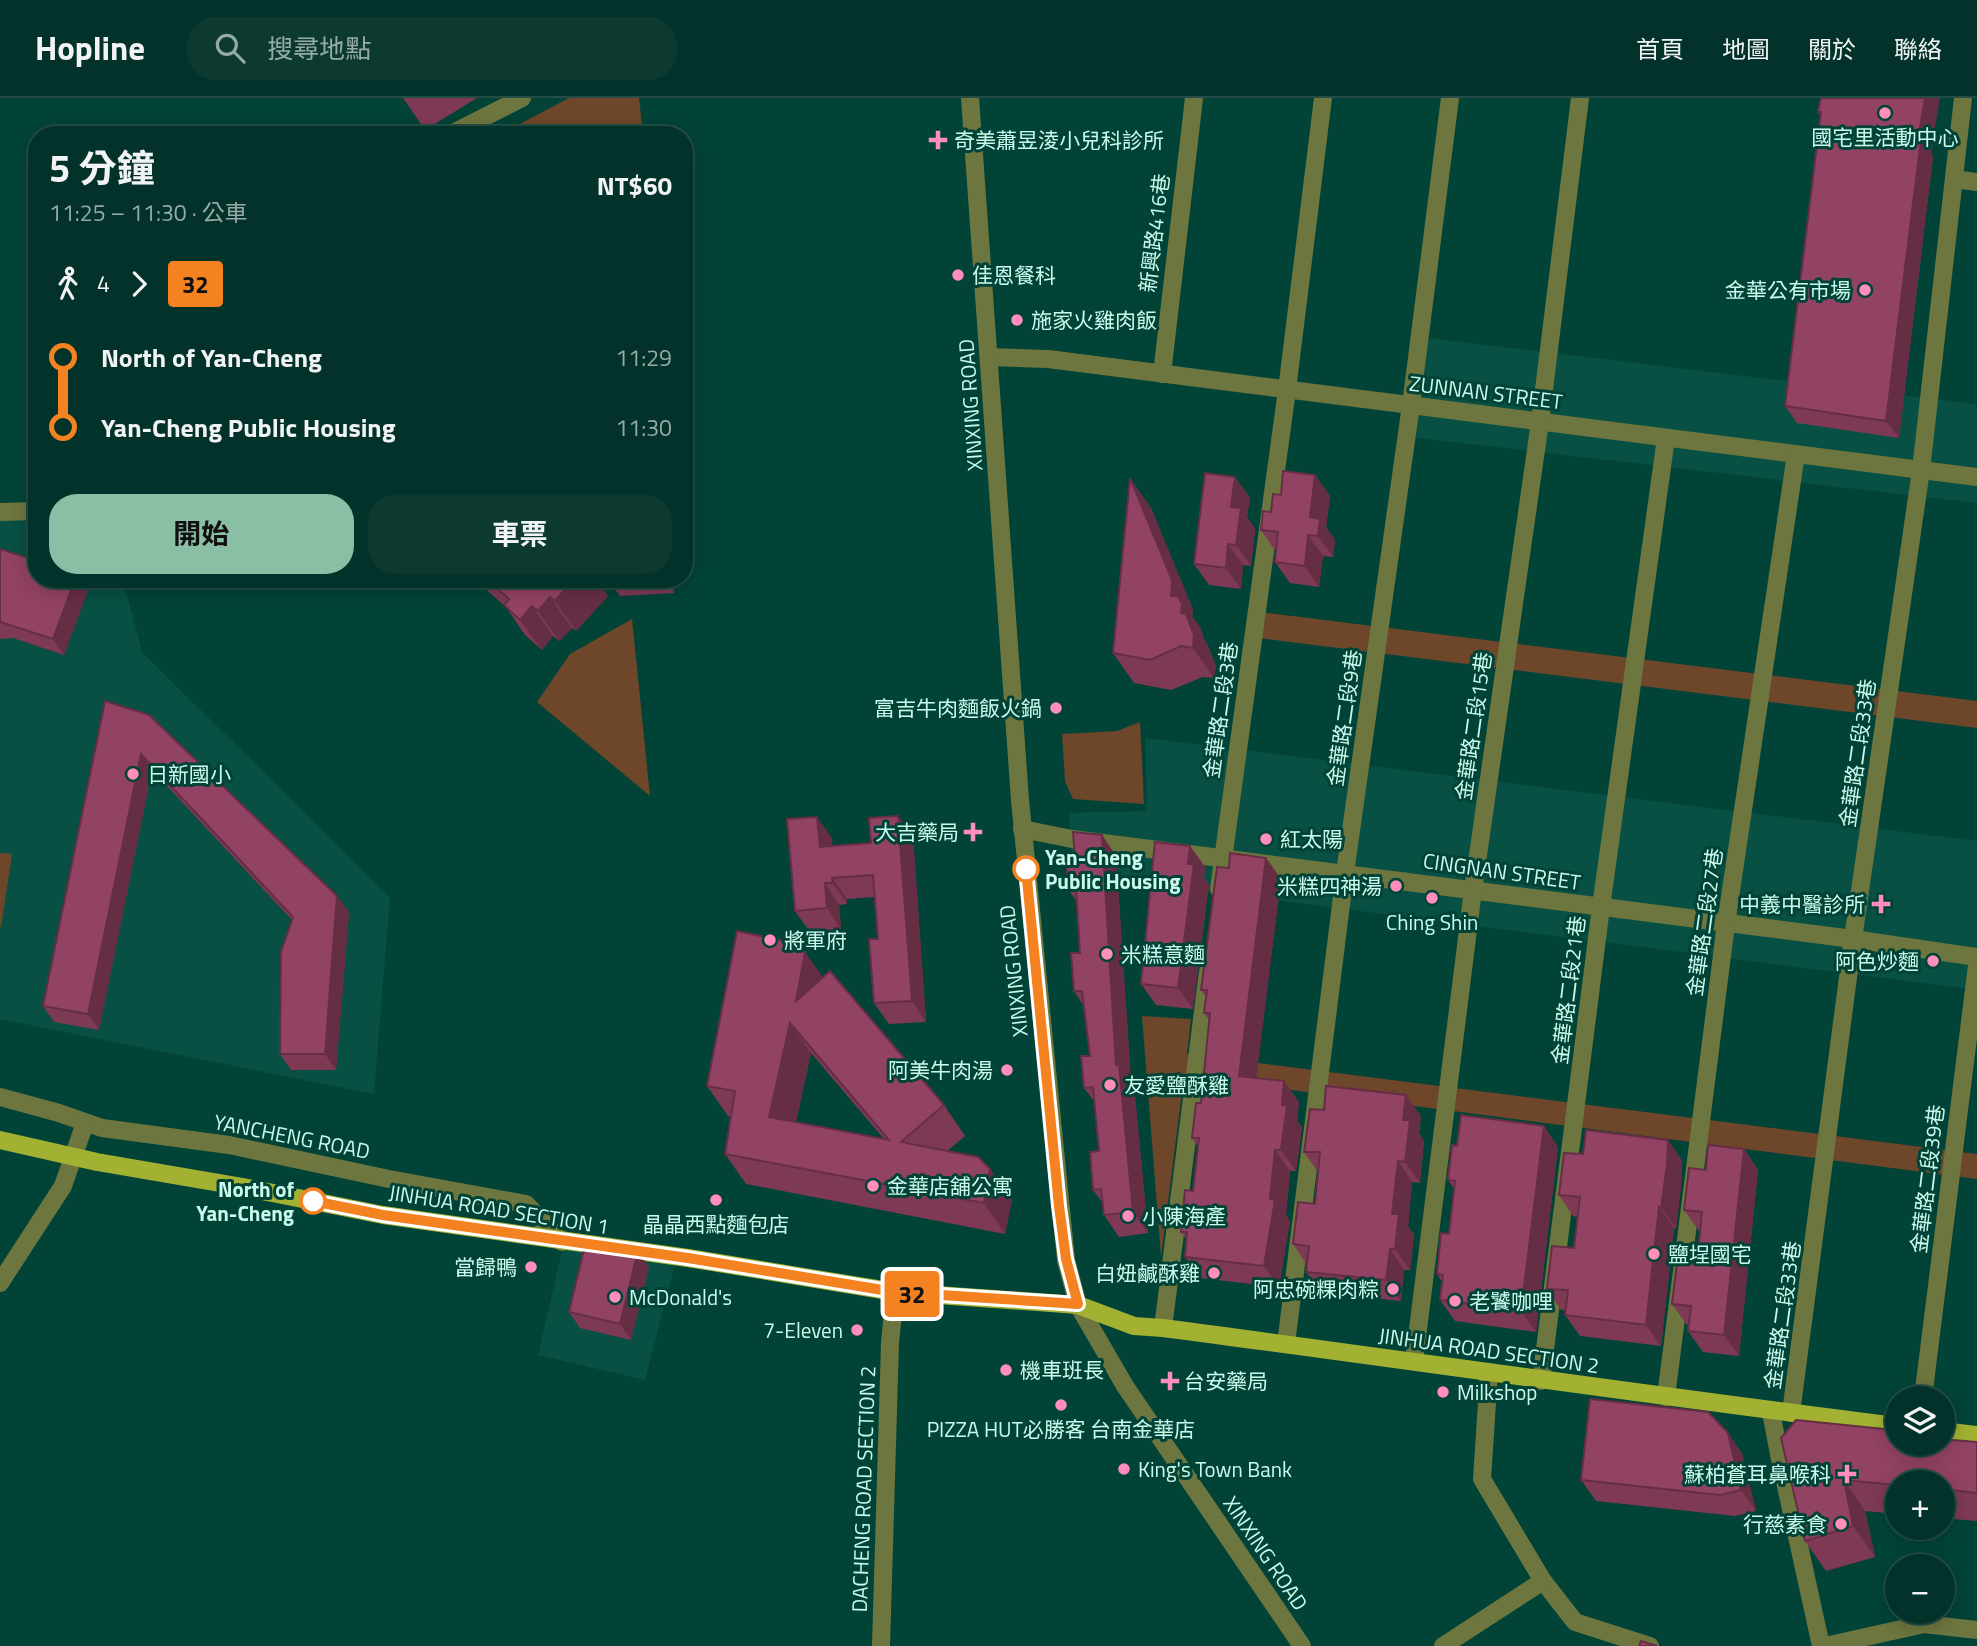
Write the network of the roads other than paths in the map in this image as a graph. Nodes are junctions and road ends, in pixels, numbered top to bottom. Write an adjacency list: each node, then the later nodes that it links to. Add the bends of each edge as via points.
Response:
1 (522, 98): 8 (street)
2 (970, 98): 11 (street, XINXING ROAD)
3 (1194, 98): 12 (street, 新興路416巷)
4 (1323, 98): 13 (street, 金華路二段3巷)
5 (1450, 98): 14 (street, 金華路二段9巷)
6 (1580, 98): 15 (street, 金華路二段15巷)
7 (1963, 98): 9 (street, 金華路二段33巷)
8 (467, 126)
9 (1954, 178): 10 (street); 18 (street, 金華路二段33巷)
10 (1977, 181)
11 (989, 357): 12 (street, ZUNNAN STREET, via 1048,359); 22 (street, XINXING ROAD)
12 (1162, 374): 13 (street, ZUNNAN STREET)
13 (1287, 390): 14 (street, ZUNNAN STREET); 23 (street, 金華路二段3巷)
14 (1411, 405): 15 (street, ZUNNAN STREET); 24 (street, 金華路二段9巷)
15 (1540, 422): 16 (street, ZUNNAN STREET); 25 (street, 金華路二段15巷)
16 (1666, 438): 17 (street, ZUNNAN STREET); 27 (street, 金華路二段21巷)
17 (1796, 454): 18 (street, ZUNNAN STREET); 28 (street, 金華路二段27巷)
18 (1921, 470): 19 (street, ZUNNAN STREET); 29 (street, 金華路二段33巷)
19 (1977, 477)
20 (28, 511): 21 (street)
21 (0, 512)
22 (1022, 829): 23 (street, CINGNAN STREET); 40 (street, XINXING ROAD, via 1059,1206)
23 (1223, 858): 24 (street, CINGNAN STREET); 26 (street, 金華路二段3巷)
24 (1345, 873): 25 (street, CINGNAN STREET); 42 (street, 金華路二段9巷)
25 (1473, 890): 27 (street, CINGNAN STREET); 43 (street, 金華路二段15巷)
26 (1217, 900)
27 (1601, 907): 28 (street, CINGNAN STREET); 45 (street, 金華路二段21巷)
28 (1726, 924): 29 (street, CINGNAN STREET); 47 (street, 金華路二段27巷)
29 (1853, 939): 31 (street, CINGNAN STREET); 49 (street, 金華路二段33巷)
30 (1210, 955): 41 (street)
31 (1977, 957)
32 (1977, 966): 46 (street, 金華路二段39巷)
33 (0, 1097): 34 (street, YANCHENG ROAD)
34 (85, 1123): 36 (street); 37 (street, YANCHENG ROAD, via 229,1145 526,1204)
35 (0, 1140): 36 (main road, JINHUA ROAD SECTION 1)
36 (74, 1157): 37 (main road, JINHUA ROAD SECTION 1, via 383,1215); 38 (street, via 63,1186)
37 (562, 1242): 39 (main road, JINHUA ROAD SECTION 1)
38 (0, 1283)
39 (895, 1292): 40 (main road, JINHUA ROAD SECTION 1); 55 (street, DACHENG ROAD SECTION 2)
40 (1078, 1304): 41 (main road, JINHUA ROAD SECTION 2, via 1134,1326); 56 (street, XINXING ROAD, via 1125,1386)
41 (1163, 1328): 42 (main road, JINHUA ROAD SECTION 2)
42 (1286, 1344): 43 (main road, JINHUA ROAD SECTION 2)
43 (1414, 1361): 44 (main road, JINHUA ROAD SECTION 2)
44 (1489, 1372): 45 (main road, JINHUA ROAD SECTION 2); 53 (street, via 1482,1479)
45 (1541, 1381): 47 (main road, JINHUA ROAD SECTION 2)
46 (1924, 1386)
47 (1666, 1397): 48 (main road, JINHUA ROAD SECTION 2)
48 (1771, 1412): 49 (main road, JINHUA ROAD SECTION 2); 59 (street)
49 (1791, 1413): 50 (main road, JINHUA ROAD SECTION 2)
50 (1885, 1425)
51 (1955, 1432): 52 (main road)
52 (1977, 1435)
53 (1543, 1581): 57 (street); 58 (street, via 1575,1622)
54 (1977, 1630): 59 (street, via 1924,1624)
55 (881, 1646)
56 (1302, 1646)
57 (1443, 1646)
58 (1650, 1646)
59 (1823, 1646)

